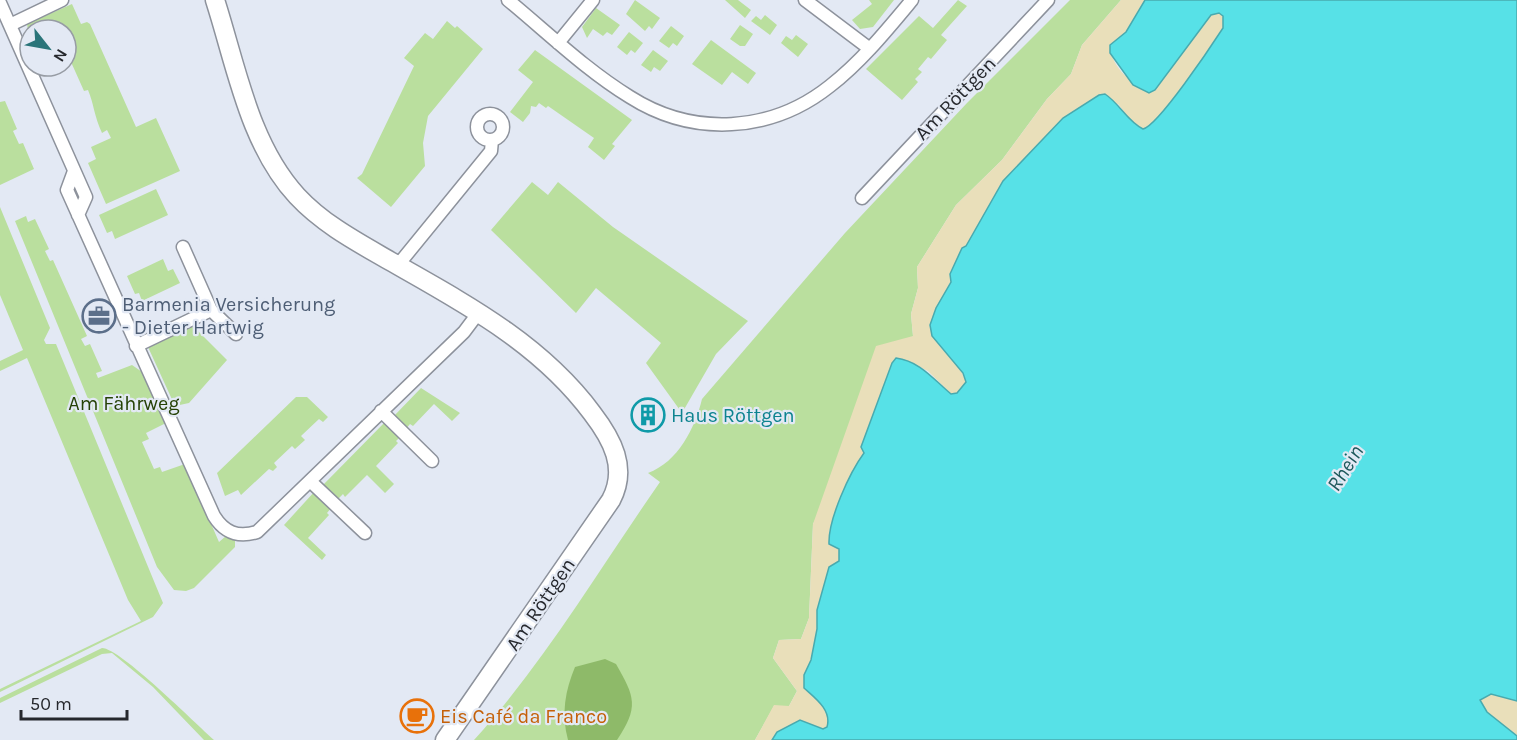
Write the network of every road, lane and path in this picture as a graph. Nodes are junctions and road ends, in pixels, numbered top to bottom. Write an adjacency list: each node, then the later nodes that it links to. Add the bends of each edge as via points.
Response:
1 (62, 0): 9 (street)
2 (215, 0): 15 (street, via 248,107 281,176 314,213)
3 (508, 0): 10 (street)
4 (593, 0): 10 (street)
5 (805, 0): 11 (street)
6 (912, 0): 11 (street)
7 (1048, 0): 13 (street, Am Röttgen)
8 (0, 3): 9 (street)
9 (10, 25): 19 (street, via 86,197 78,215)
10 (558, 43): 11 (street, via 610,84 652,109 680,120 714,126 754,122 793,109 830,86)
11 (870, 49)
12 (492, 140): 15 (street, via 491,151)
13 (862, 198)
14 (183, 247): 16 (street)
15 (398, 265): 17 (street)
16 (211, 310): 18 (street); 19 (street)
17 (479, 312): 20 (street, via 465,332); 24 (street, Am Röttgen, via 518,338 568,384 601,424 618,461 618,482 610,500)
18 (236, 334)
19 (136, 346): 22 (street, via 214,516 225,529 242,535 257,532)
20 (381, 411): 21 (street); 22 (street)
21 (432, 461)
22 (310, 481): 23 (street)
23 (365, 533)
24 (445, 740)

